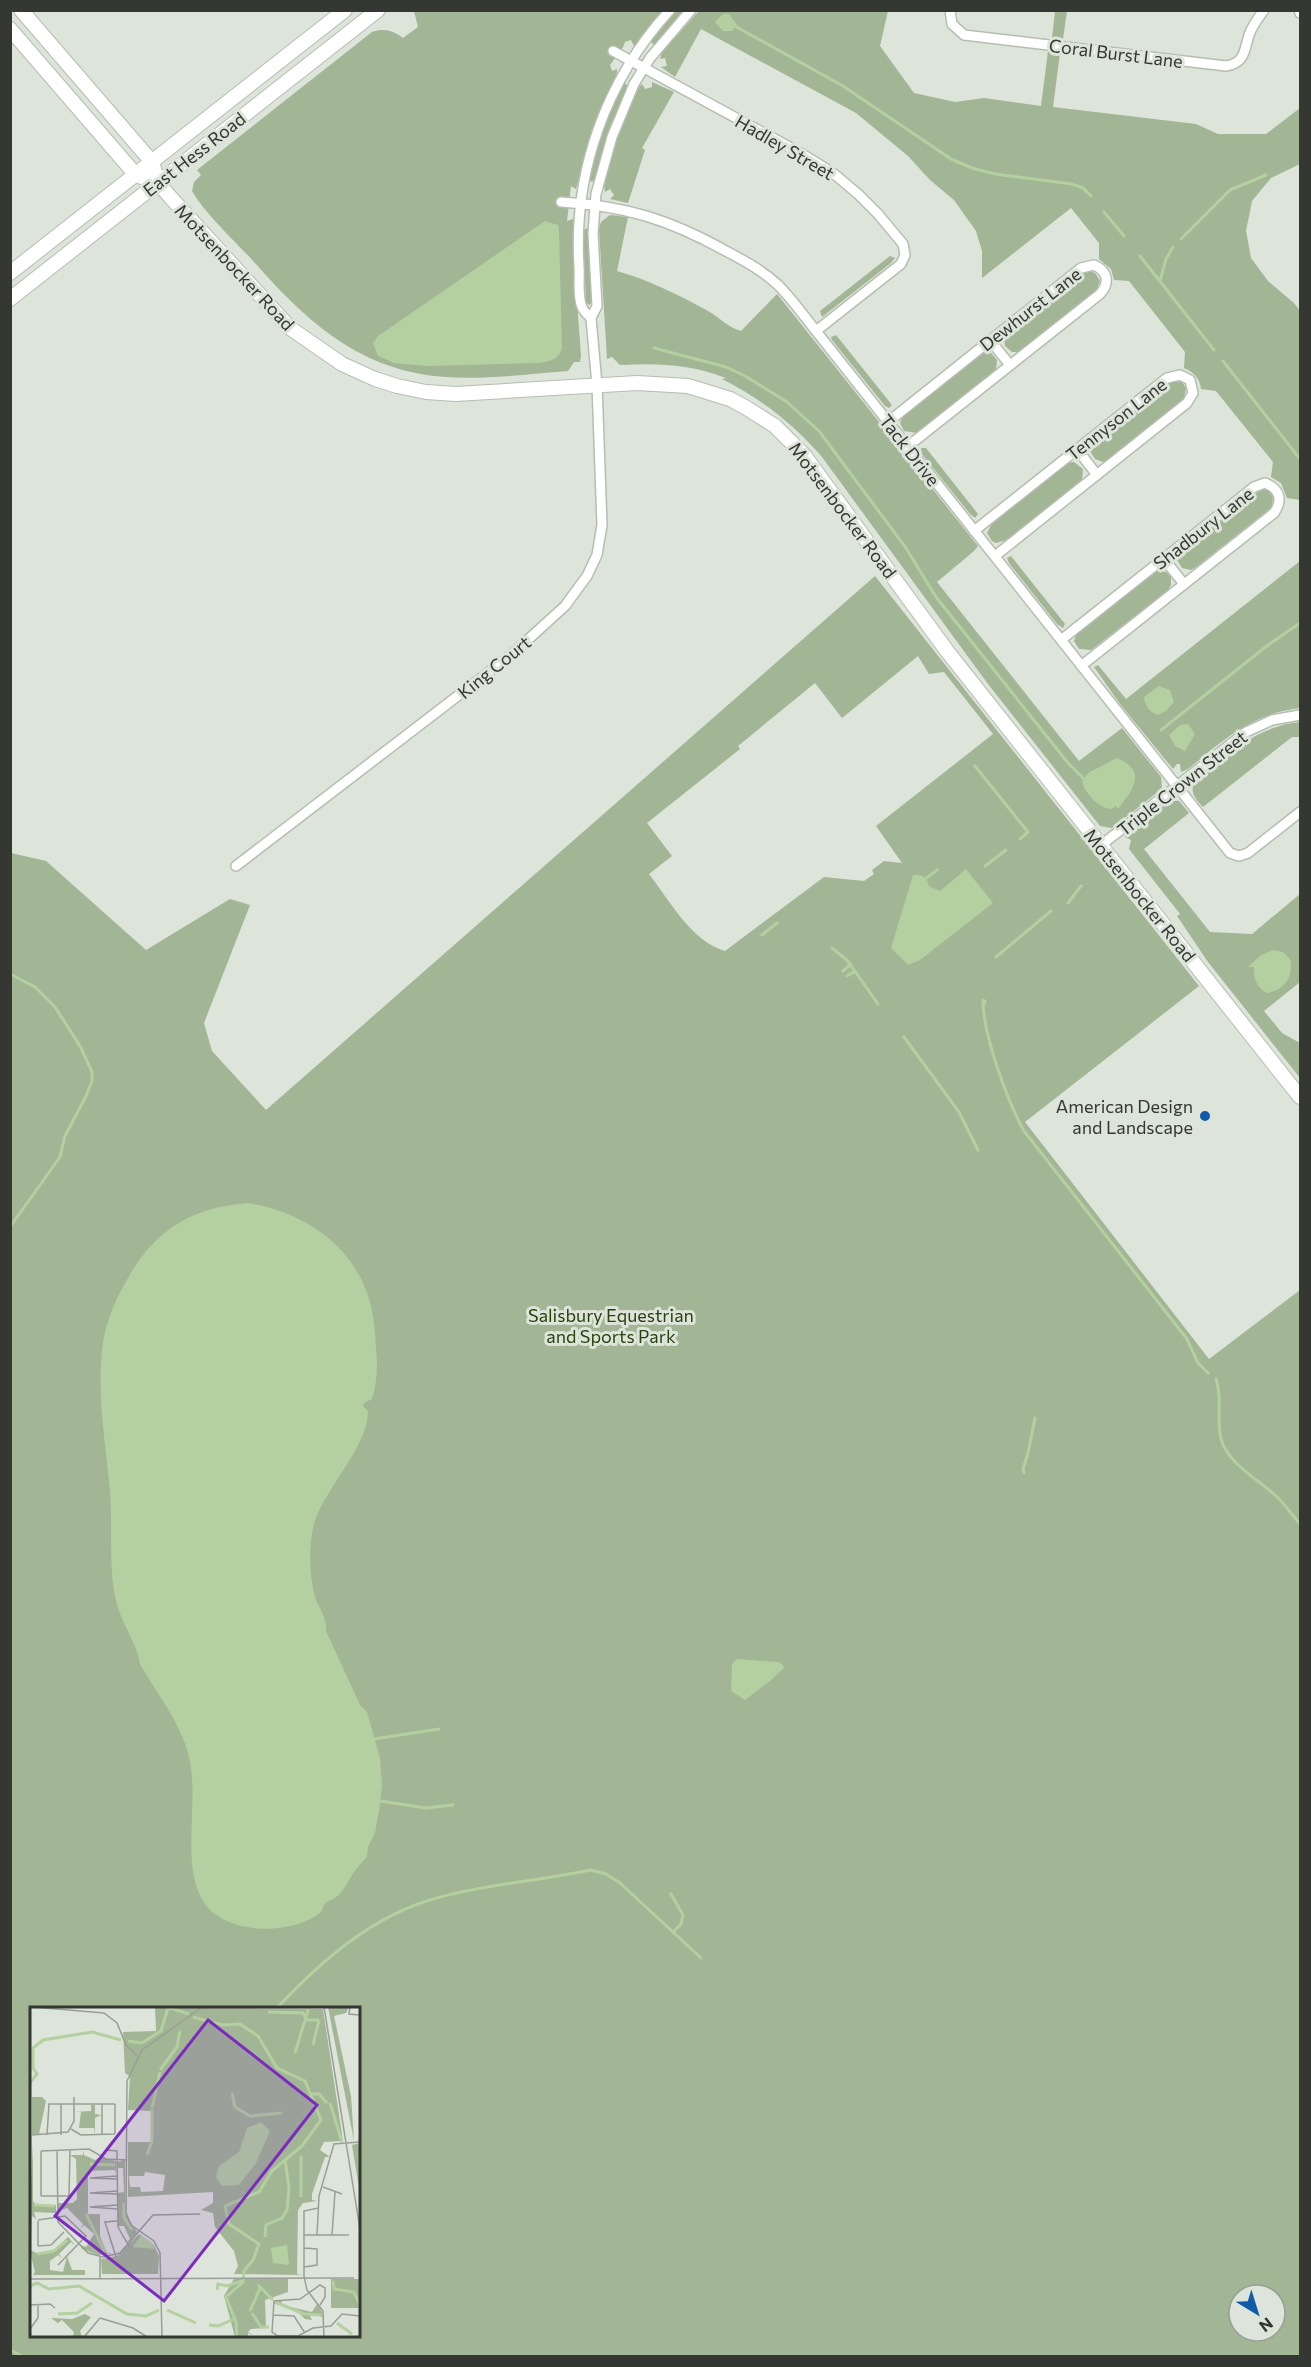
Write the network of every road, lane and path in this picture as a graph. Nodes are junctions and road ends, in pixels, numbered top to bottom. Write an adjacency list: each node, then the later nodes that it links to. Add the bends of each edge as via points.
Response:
1 (21, 10): 14 (main road, Motsenbocker Road)
2 (345, 10): 14 (main road, East Hess Road)
3 (378, 10): 16 (main road, East Hess Road)
4 (670, 10): 12 (street)
5 (691, 10): 13 (street)
6 (950, 10): 8 (street)
7 (1264, 10): 8 (street, Coral Burst Lane, via 1253,26 1241,67 964,35)
8 (953, 28): 10 (street)
9 (10, 29): 15 (main road, Motsenbocker Road)
10 (946, 35)
11 (613, 51): 12 (street, Hadley Street)
12 (631, 61): 13 (street, Hadley Street); 18 (street, via 595,137)
13 (644, 68): 19 (street, via 614,132); 23 (street, Hadley Street, via 833,173 878,214 903,244 910,256)
14 (152, 162): 15 (main road, East Hess Road); 16 (main road, Motsenbocker Road)
15 (136, 175): 16 (main road, Motsenbocker Road); 20 (main road, East Hess Road)
16 (158, 183): 21 (main road, East Hess Road); 26 (main road, Motsenbocker Road, via 290,328 342,364 386,383 426,392)
17 (561, 202): 18 (street, Tack Drive)
18 (580, 203): 19 (street, Tack Drive); 22 (street, via 580,293 582,308)
19 (595, 206): 22 (street, via 597,306); 23 (street, Tack Drive, via 662,220 728,252 777,285)
20 (10, 273)
21 (10, 299)
22 (591, 318): 26 (street, King Court)
23 (816, 331): 27 (street, Tack Drive)
24 (990, 340): 25 (street); 25 (street, Dewhurst Lane, via 1081,268 1094,265 1103,271 1107,279 1100,294); 27 (street, Dewhurst Lane)
25 (1010, 365): 28 (street, Dewhurst Lane)
26 (597, 385): 40 (main road, Motsenbocker Road, via 658,383 700,388 746,407 786,436 819,474 947,651); 41 (street, King Court, via 602,525 597,555 582,585 565,606 511,655)
27 (888, 422): 28 (street, Tack Drive)
28 (908, 447): 31 (street, Tack Drive)
29 (1077, 449): 30 (street); 30 (street, Tennyson Lane, via 1167,378 1180,375 1190,381 1193,393 1187,403); 31 (street, Tennyson Lane)
30 (1097, 475): 32 (street, Tennyson Lane)
31 (974, 531): 32 (street, Tack Drive)
32 (995, 556): 35 (street, Tack Drive)
33 (1164, 559): 34 (street); 34 (street, Shadbury Lane, via 1254,487 1265,483 1276,490 1280,503 1274,513); 35 (street, Shadbury Lane)
34 (1184, 584): 36 (street, Shadbury Lane)
35 (1061, 640): 36 (street, Tack Drive)
36 (1081, 666): 38 (street, Tack Drive)
37 (1300, 715): 38 (street, Triple Crown Street, via 1272,720 1246,732)
38 (1177, 786): 39 (street, Tack Drive, via 1234,856 1248,853); 40 (street, Triple Crown Street)
39 (1300, 812)
40 (1100, 846): 42 (main road, Motsenbocker Road)
41 (236, 866)
42 (1300, 1097)

